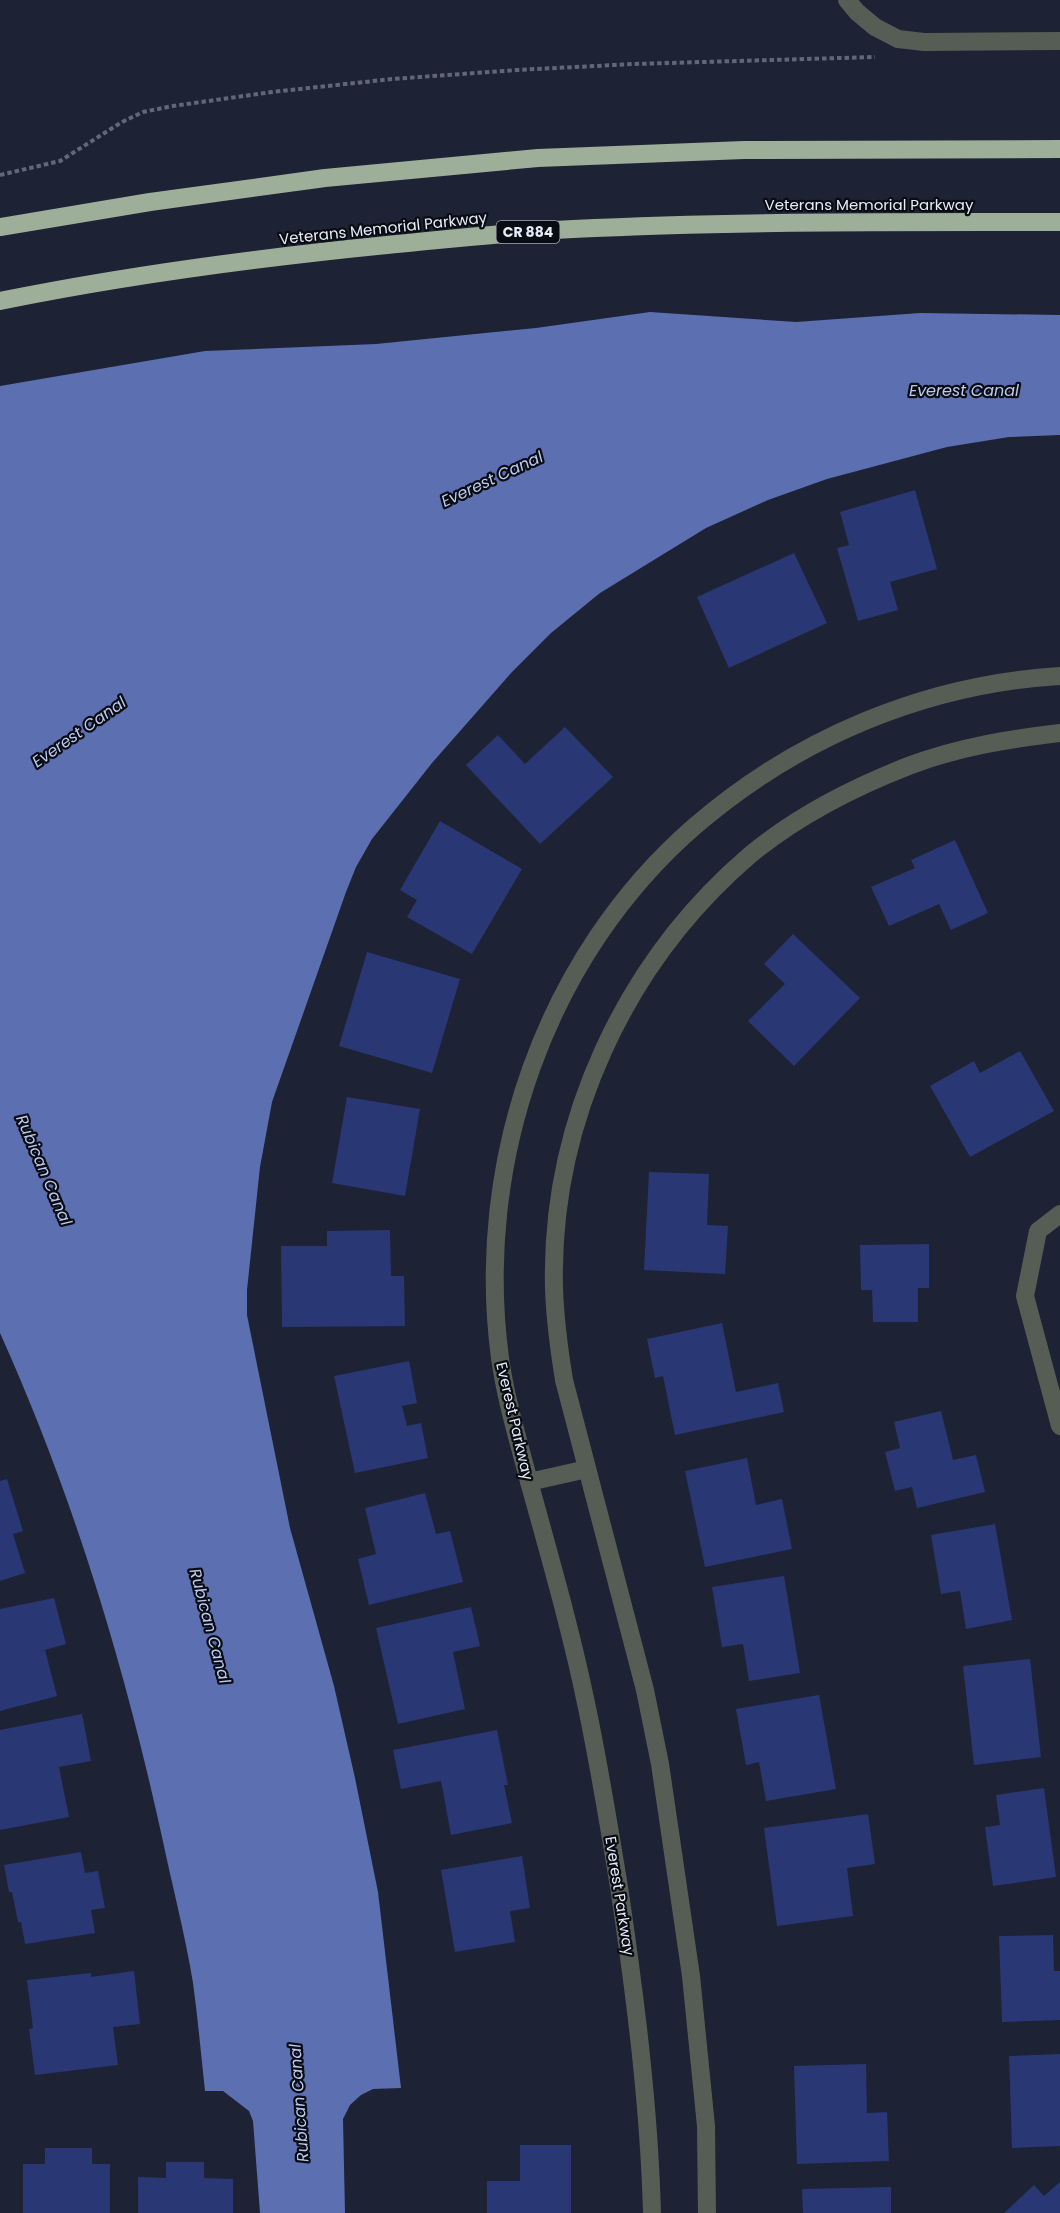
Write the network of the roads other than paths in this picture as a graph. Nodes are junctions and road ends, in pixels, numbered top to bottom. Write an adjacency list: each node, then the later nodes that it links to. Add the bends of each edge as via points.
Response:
1 (852, 6): 2 (street, via 875,27 898,39)
2 (1060, 41)
3 (1060, 149): 5 (highway, via 744,150 538,158 325,178)
4 (1060, 222): 6 (highway, Veterans Memorial Parkway / CR 884, via 780,222 493,234 237,262)
5 (0, 227)
6 (0, 301)
7 (1060, 676): 12 (street, Everest Parkway, via 980,686 932,697 838,732 794,755 754,780 680,839 647,873 589,947 557,1008 527,1080 502,1175 496,1221 494,1280 501,1361)
8 (1060, 733): 11 (street, via 961,749 913,764 821,807 785,829 720,882 685,921 642,980 618,1020 589,1083 568,1149 560,1194 554,1287 557,1334 564,1380)
9 (1060, 1214): 10 (street, via 1038,1231 1025,1296)
10 (1060, 1426)
11 (587, 1469): 12 (street); 14 (street, via 645,1690 660,1764 691,1976 706,2126)
12 (530, 1482): 13 (street, Everest Parkway, via 586,1702 605,1800 631,1968 650,2147)
13 (652, 2213)
14 (707, 2213)

